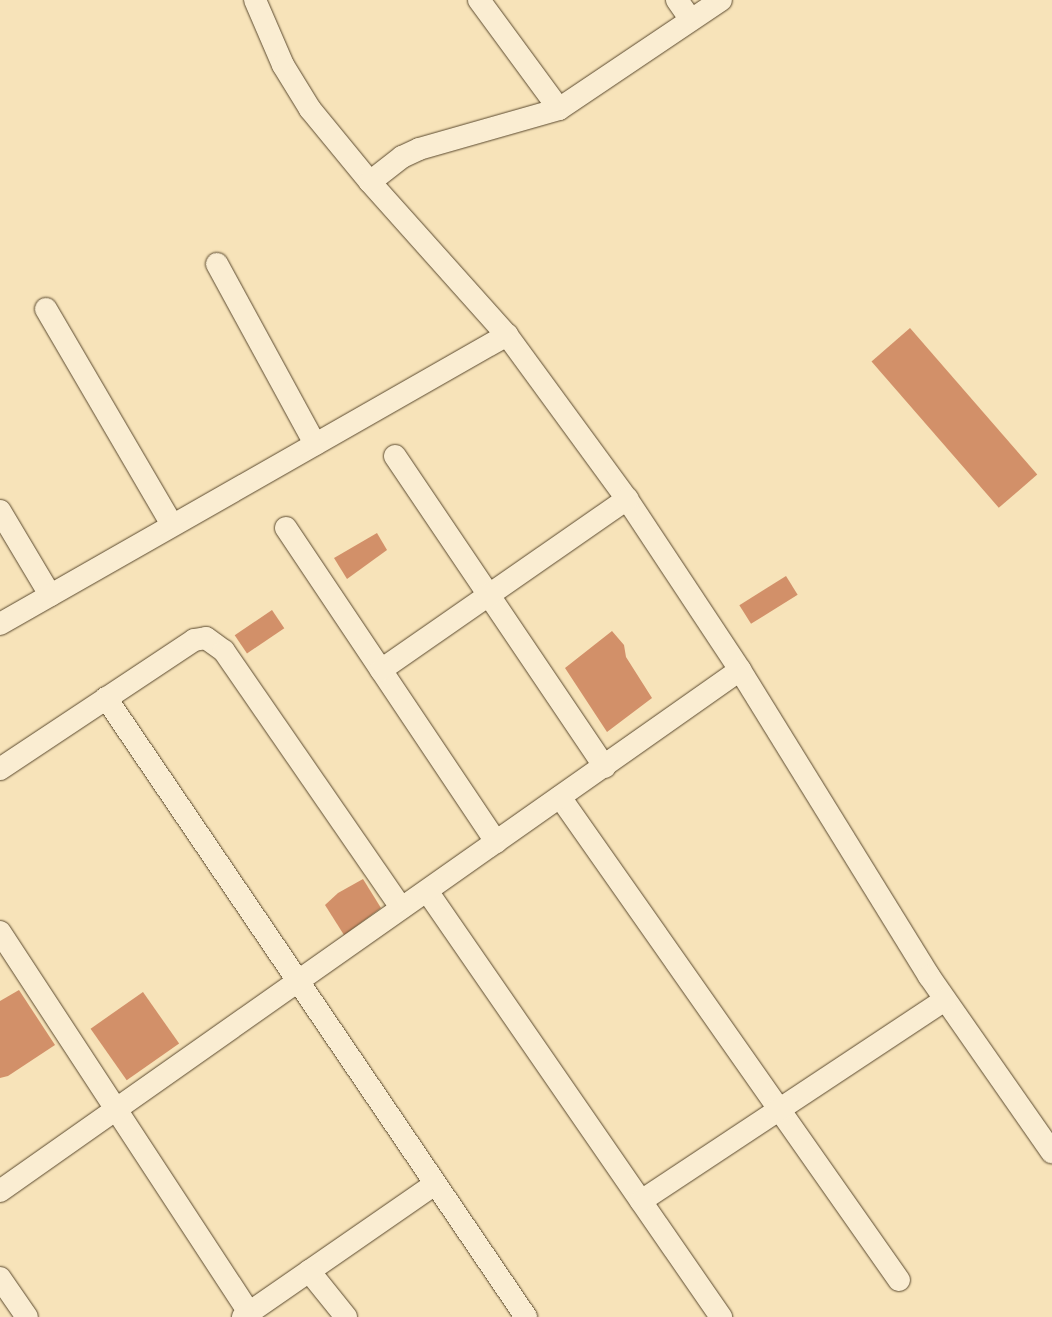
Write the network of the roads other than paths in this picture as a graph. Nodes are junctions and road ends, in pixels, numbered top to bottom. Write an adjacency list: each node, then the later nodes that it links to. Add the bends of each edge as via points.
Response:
1 (255, 0): 7 (street, via 283,65 310,109)
2 (479, 0): 6 (street)
3 (677, 0): 5 (street)
4 (721, 0): 5 (street)
5 (691, 20): 6 (street)
6 (559, 109): 7 (street, via 420,149 402,157)
7 (370, 182): 10 (street)
8 (217, 264): 11 (street)
9 (46, 309): 15 (street)
10 (507, 334): 11 (street); 13 (street)
11 (315, 444): 15 (street)
12 (395, 456): 17 (street)
13 (627, 500): 17 (street); 21 (street)
14 (0, 511): 18 (street)
15 (172, 526): 18 (street)
16 (286, 528): 20 (street)
17 (488, 594): 20 (street); 23 (street)
18 (50, 596): 19 (street)
19 (0, 624)
20 (382, 670): 26 (street)
21 (740, 670): 23 (street); 31 (street)
22 (106, 698): 24 (street); 28 (street, via 194,640 206,638 216,643); 30 (street)
23 (605, 767): 25 (street)
24 (0, 769)
25 (560, 797): 26 (street); 33 (street)
26 (496, 842): 27 (street)
27 (427, 890): 28 (street); 37 (street)
28 (402, 908): 30 (street)
29 (0, 932): 32 (street)
30 (299, 981): 32 (street); 35 (street)
31 (946, 1000): 33 (street); 34 (street)
32 (115, 1110): 36 (street); 41 (street)
33 (779, 1110): 37 (street); 40 (street)
34 (1052, 1152)
35 (435, 1184): 38 (street); 44 (street)
36 (0, 1191)
37 (641, 1201): 45 (street)
38 (310, 1271): 41 (street); 43 (street)
39 (0, 1278): 42 (street)
40 (899, 1280)
41 (246, 1315)
42 (27, 1317)
43 (346, 1317)
44 (526, 1317)
45 (721, 1317)

